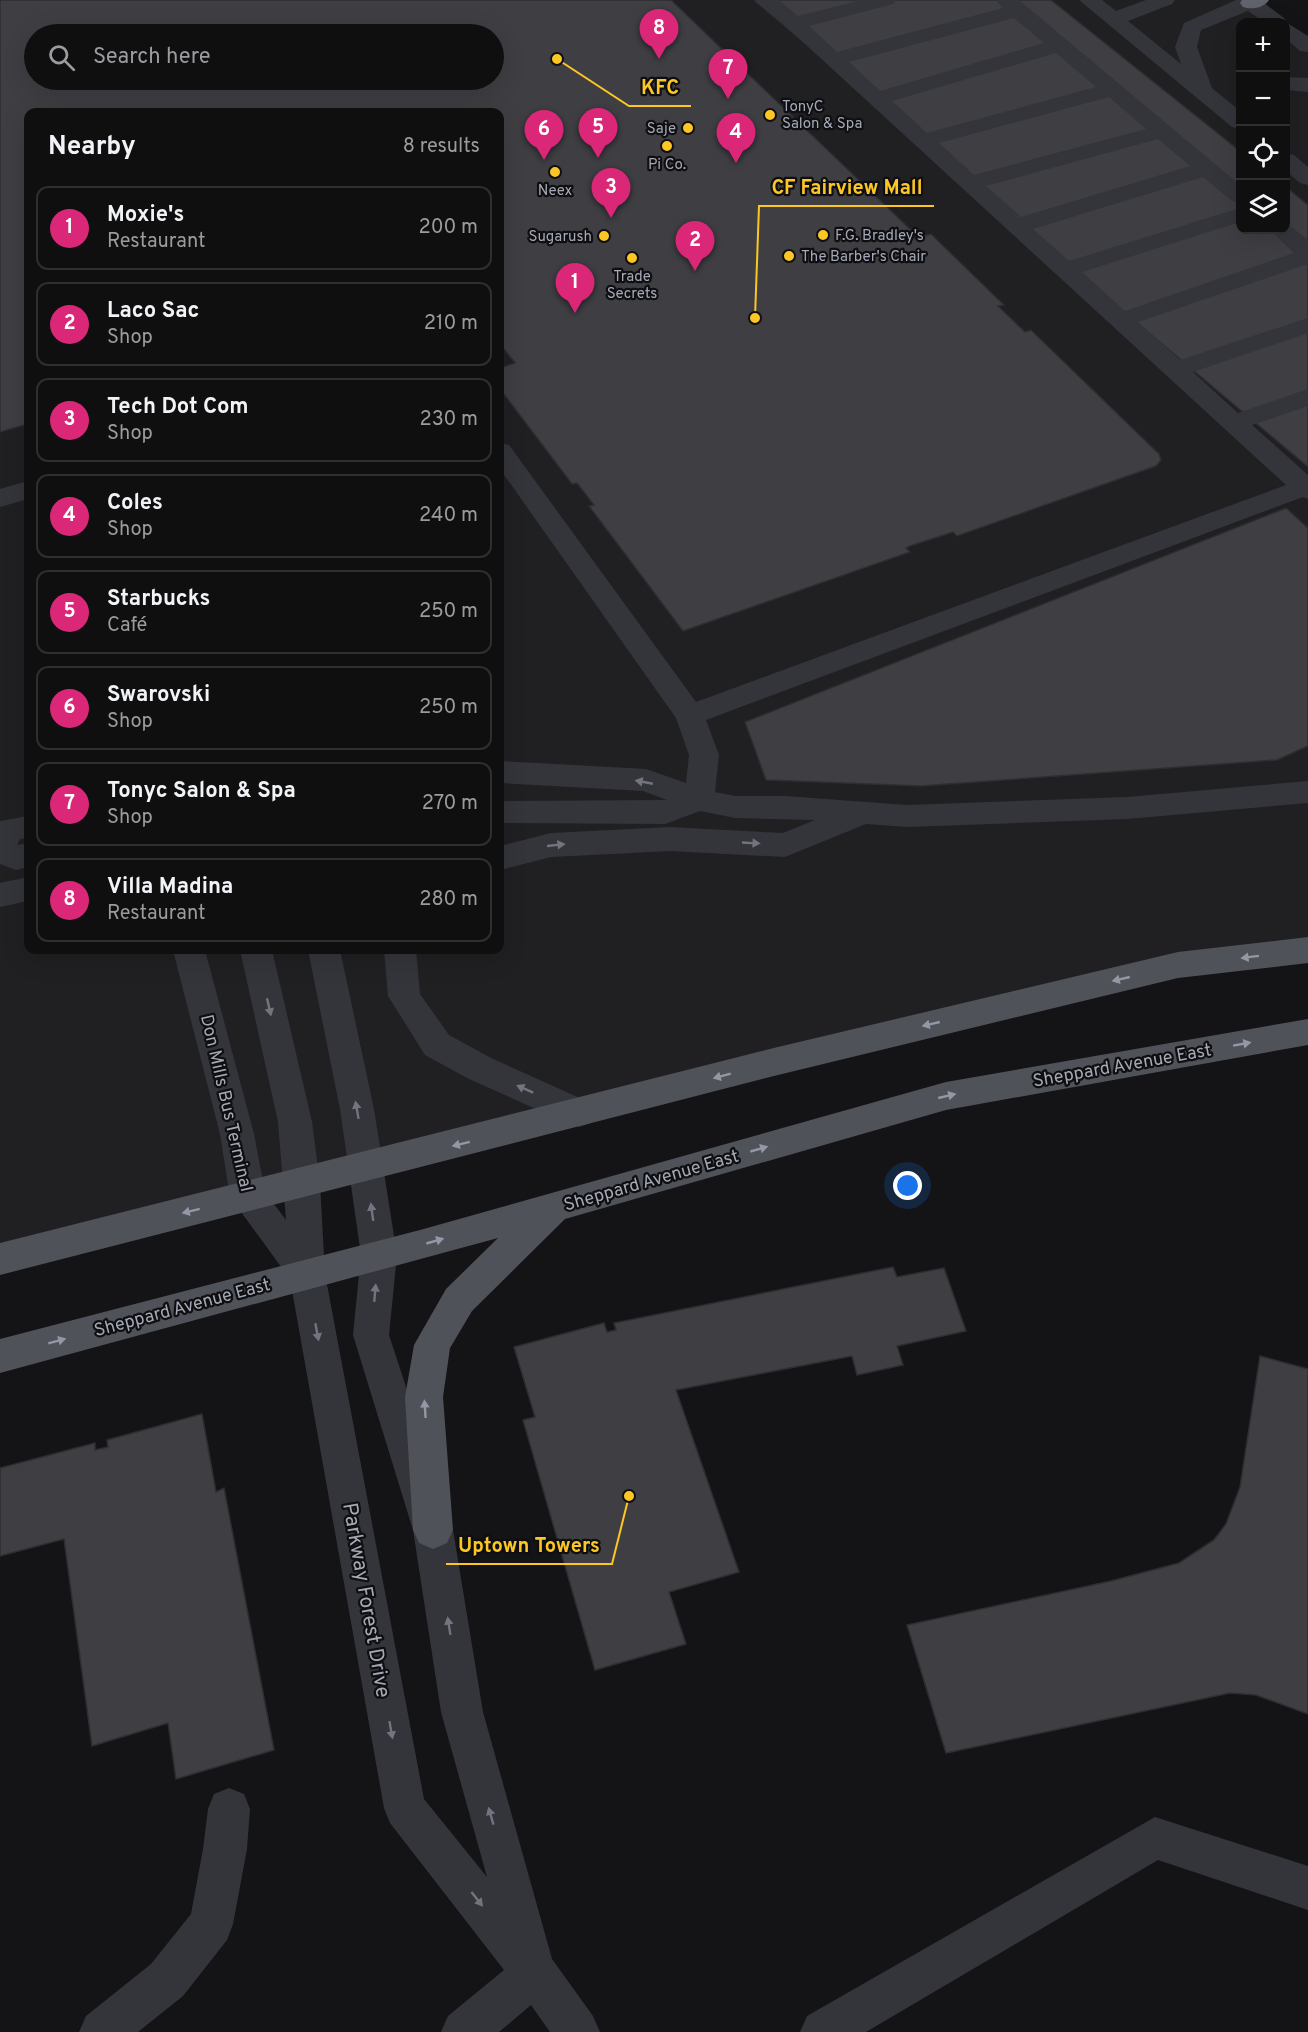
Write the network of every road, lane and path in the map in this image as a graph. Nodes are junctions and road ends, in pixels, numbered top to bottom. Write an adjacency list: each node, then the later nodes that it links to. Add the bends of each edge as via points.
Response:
1 (767, 0): 9 (street)
2 (886, 0): 9 (street)
3 (1089, 0): 8 (street)
4 (1165, 0): 8 (street)
5 (1252, 1): 7 (street); 16 (street, via 1191,27 1186,47)
6 (1012, 5): 11 (street); 13 (street)
7 (1271, 18)
8 (1114, 19): 16 (street)
9 (793, 24): 13 (street)
10 (1290, 32): 12 (street)
11 (1060, 45): 17 (street); 18 (street)
12 (1308, 46)
13 (834, 60): 18 (street)
14 (1290, 84): 15 (street)
15 (1308, 85)
16 (1201, 88): 19 (street)
17 (1113, 89): 20 (street); 21 (street)
18 (877, 99): 21 (street)
19 (1236, 119)
20 (1163, 131): 23 (street); 25 (street)
21 (922, 141): 25 (street)
22 (1290, 163): 24 (street)
23 (1207, 168): 26 (street); 28 (street)
24 (1308, 178)
25 (970, 183): 28 (street)
26 (1236, 193)
27 (1236, 216): 31 (street)
28 (1017, 226): 31 (street)
29 (1286, 234): 30 (street)
30 (1308, 254): 32 (street)
31 (1065, 270): 32 (street)
32 (1121, 320): 34 (street)
33 (1308, 325): 34 (street)
34 (1176, 370): 36 (street)
35 (1308, 398): 36 (street)
36 (1234, 423): 38 (street)
37 (504, 457): 41 (street)
38 (1307, 487): 41 (street)
39 (24, 491): 40 (street)
40 (0, 498)
41 (690, 715): 44 (street, via 704,755)
42 (504, 772): 44 (street, one-way to 42, via 646,780)
43 (1308, 792): 46 (street, via 1127,808 907,816)
44 (699, 800): 45 (street, via 665,813); 46 (street, via 735,807)
45 (504, 812)
46 (861, 814): 50 (street, one-way to 46, via 551,844 670,839 785,844)
47 (24, 827): 48 (street, via 10,829)
48 (0, 850): 49 (street, via 16,858)
49 (24, 856)
50 (504, 857)
51 (24, 891): 52 (street)
52 (0, 895)
53 (1308, 950): 59 (main road, one-way to 59, via 1178,966 778,1061)
54 (190, 954): 62 (street, Don Mills Bus Terminal, via 237,1134)
55 (257, 954): 61 (street, Parkway Forest Drive, one-way to 61, via 295,1122)
56 (325, 954): 60 (street, Parkway Forest Drive, one-way to 56)
57 (400, 954): 59 (street, one-way to 57, via 437,1045 404,996)
58 (1308, 1032): 63 (main road, Sheppard Avenue East, one-way to 58, via 946,1096)
59 (579, 1113): 60 (main road, one-way to 60)
60 (366, 1168): 61 (main road); 64 (street, Parkway Forest Drive, one-way to 60)
61 (302, 1183): 62 (main road); 66 (street, Parkway Forest Drive)
62 (248, 1197): 65 (main road, one-way to 65); 66 (street, Don Mills Bus Terminal)
63 (553, 1207): 64 (main road, Sheppard Avenue East, one-way to 63); 68 (main road, one-way to 63, via 424,1398 432,1345 459,1300)
64 (379, 1255): 66 (main road, Sheppard Avenue East); 68 (street, Parkway Forest Drive, one-way to 64, via 371,1335)
65 (0, 1259)
66 (307, 1274): 67 (main road, Sheppard Avenue East, one-way to 66); 71 (street, Parkway Forest Drive, one-way to 71, via 405,1808)
67 (0, 1356)
68 (433, 1530): 71 (street, Parkway Forest Drive, one-way to 68, via 462,1712)
69 (229, 1809): 72 (street, via 211,1924 167,1980)
70 (1308, 1888): 75 (street, via 1155,1838)
71 (535, 1973): 73 (street); 74 (street, Parkway Forest Drive)
72 (102, 2032)
73 (464, 2032)
74 (577, 2032)
75 (823, 2032)

